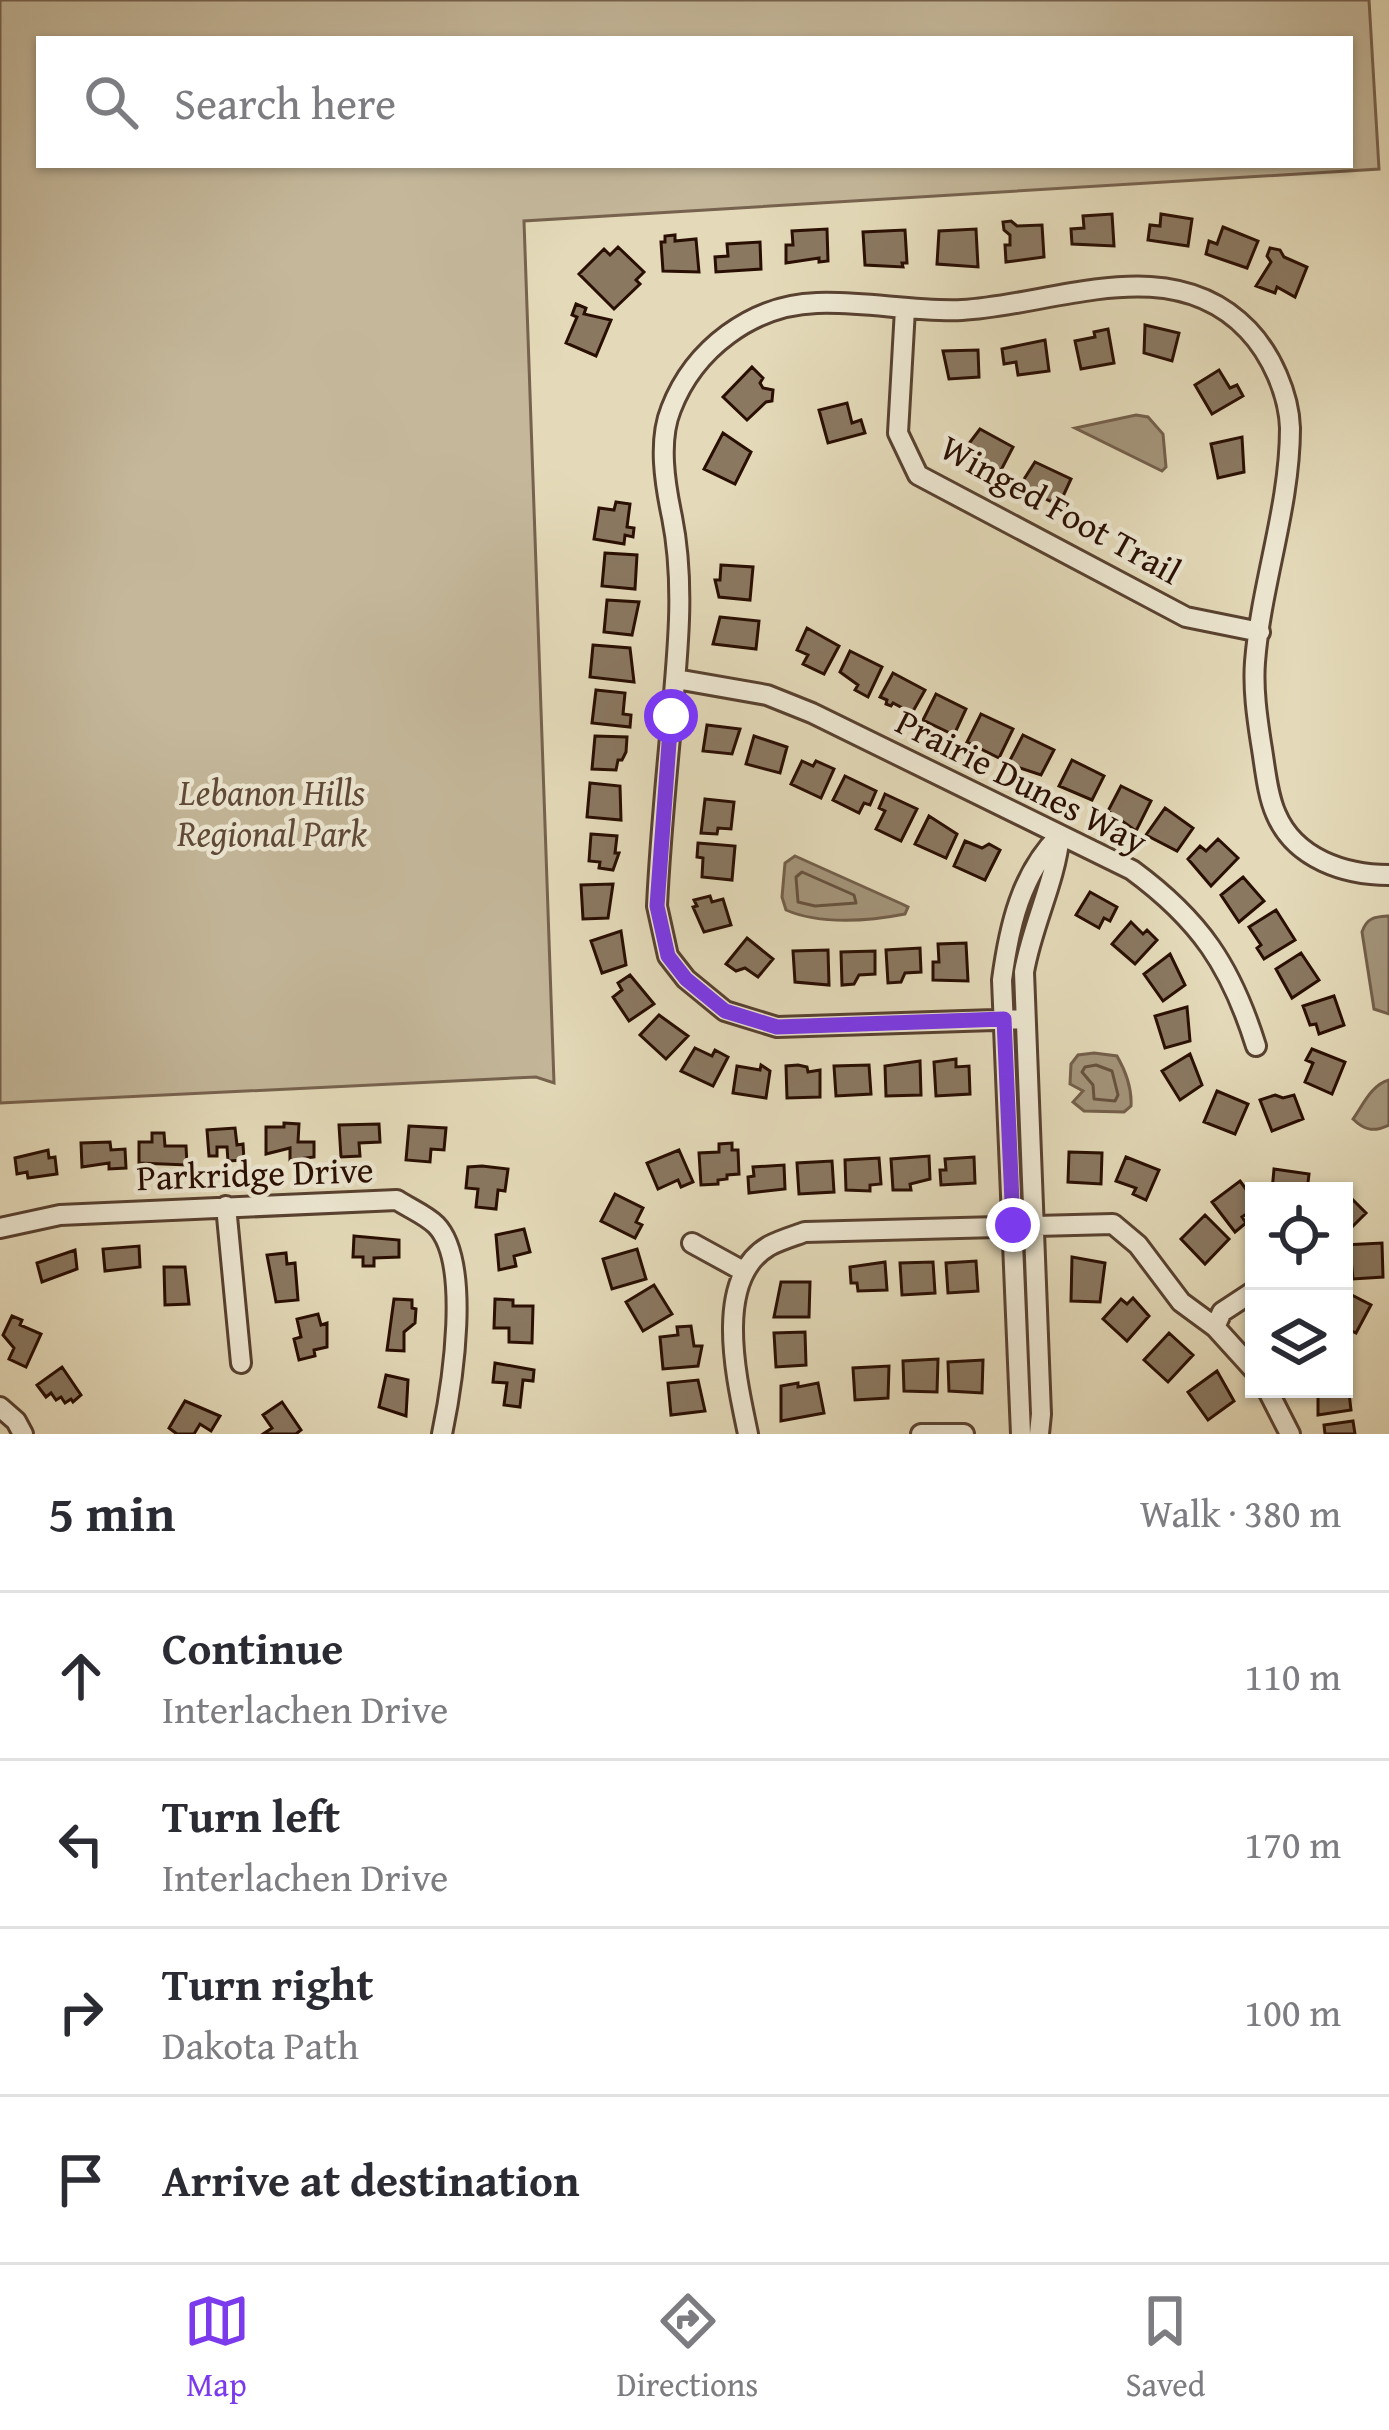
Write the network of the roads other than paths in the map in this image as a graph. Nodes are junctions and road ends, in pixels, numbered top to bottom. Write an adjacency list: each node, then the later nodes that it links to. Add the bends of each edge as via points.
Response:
1 (904, 309): 2 (street, Winged Foot Trail, via 898,433 918,475 1186,617); 2 (street, via 1014,306 1123,285 1168,287 1210,301 1248,330 1276,372 1290,427); 3 (street, via 783,308 713,344 689,375 669,411 664,452 680,581)
2 (1260, 632): 5 (street, via 1257,716 1276,816 1331,867)
3 (676, 679): 4 (street, Prairie Dunes Way, via 812,712); 6 (street, via 657,906 668,956 686,979 725,1011 777,1027)
4 (1060, 835): 6 (street); 7 (street, Prairie Dunes Way, via 1132,870 1208,938)
5 (1389, 875)
6 (1014, 1019): 9 (street)
7 (1256, 1046)
8 (226, 1206): 10 (street, Parkridge Drive, via 60,1215); 16 (street); 20 (street, Parkridge Drive, via 397,1200 435,1224 454,1265 452,1384)
9 (1023, 1224): 12 (street, via 805,1232 767,1246); 14 (street, via 1113,1224 1181,1302); 24 (street); 25 (street)
10 (0, 1228)
11 (692, 1243): 12 (street)
12 (743, 1271): 21 (street, via 735,1348)
13 (1245, 1297): 14 (street)
14 (1215, 1327): 15 (street)
15 (1245, 1360)
16 (242, 1363)
17 (1272, 1398): 26 (street)
18 (0, 1407): 19 (street)
19 (22, 1434)
20 (442, 1434)
21 (748, 1434)
22 (922, 1434): 23 (street)
23 (964, 1434)
24 (1021, 1434)
25 (1039, 1434)
26 (1290, 1434)

